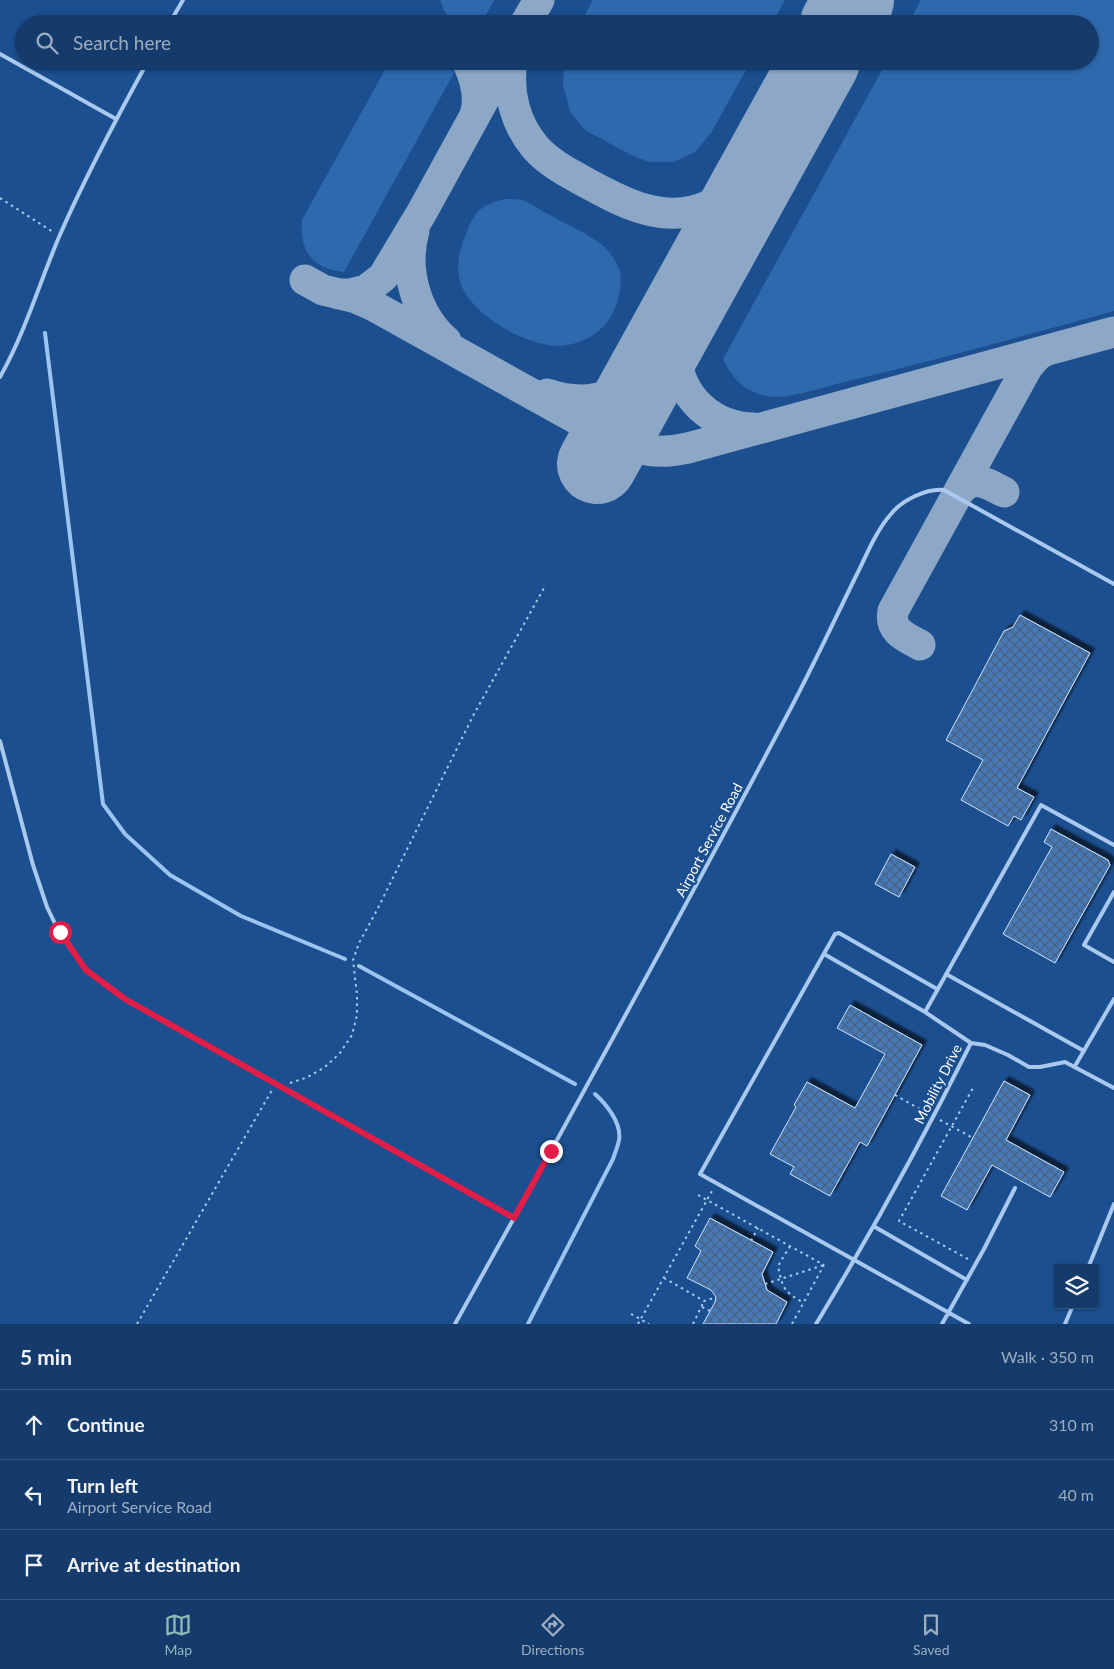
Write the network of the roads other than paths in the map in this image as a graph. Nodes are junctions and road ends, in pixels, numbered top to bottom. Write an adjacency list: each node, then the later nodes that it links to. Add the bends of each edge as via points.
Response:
1 (183, 0): 2 (lane)
2 (174, 15)
3 (0, 54): 4 (lane)
4 (15, 62)
5 (29, 70): 7 (lane)
6 (143, 70): 7 (lane)
7 (116, 119): 8 (lane, via 59,236 25,327)
8 (0, 377)
9 (1114, 584): 25 (lane, Airport Service Road, via 944,490 936,489 892,512 880,528 813,667 718,847)
10 (0, 741): 25 (lane, via 47,907 86,970 125,999)
11 (1114, 845): 15 (lane, via 1041,805)
12 (1114, 892): 14 (lane, via 1084,944)
13 (824, 954): 16 (lane, via 835,934 839,933); 18 (lane, Mobility Drive); 27 (lane, via 700,1174)
14 (1114, 962)
15 (946, 974): 16 (lane); 20 (lane)
16 (937, 989): 18 (lane)
17 (1114, 999): 20 (lane)
18 (924, 1012): 19 (lane, Mobility Drive)
19 (971, 1043): 21 (lane, via 1000,1052 1029,1067 1065,1062); 26 (lane, Mobility Drive)
20 (1084, 1051): 21 (lane)
21 (1075, 1066): 22 (lane)
22 (1114, 1088)
23 (1015, 1188): 29 (lane)
24 (1114, 1204): 28 (lane)
25 (514, 1218): 32 (lane, Airport Service Road)
26 (875, 1227): 27 (lane, Mobility Drive); 29 (lane)
27 (855, 1260): 31 (lane); 33 (lane, Mobility Drive)
28 (1090, 1264)
29 (967, 1280): 31 (lane)
30 (1071, 1309): 36 (lane)
31 (948, 1312): 34 (lane); 35 (lane)
32 (455, 1324)
33 (816, 1324)
34 (942, 1324)
35 (969, 1324)
36 (1065, 1324)

